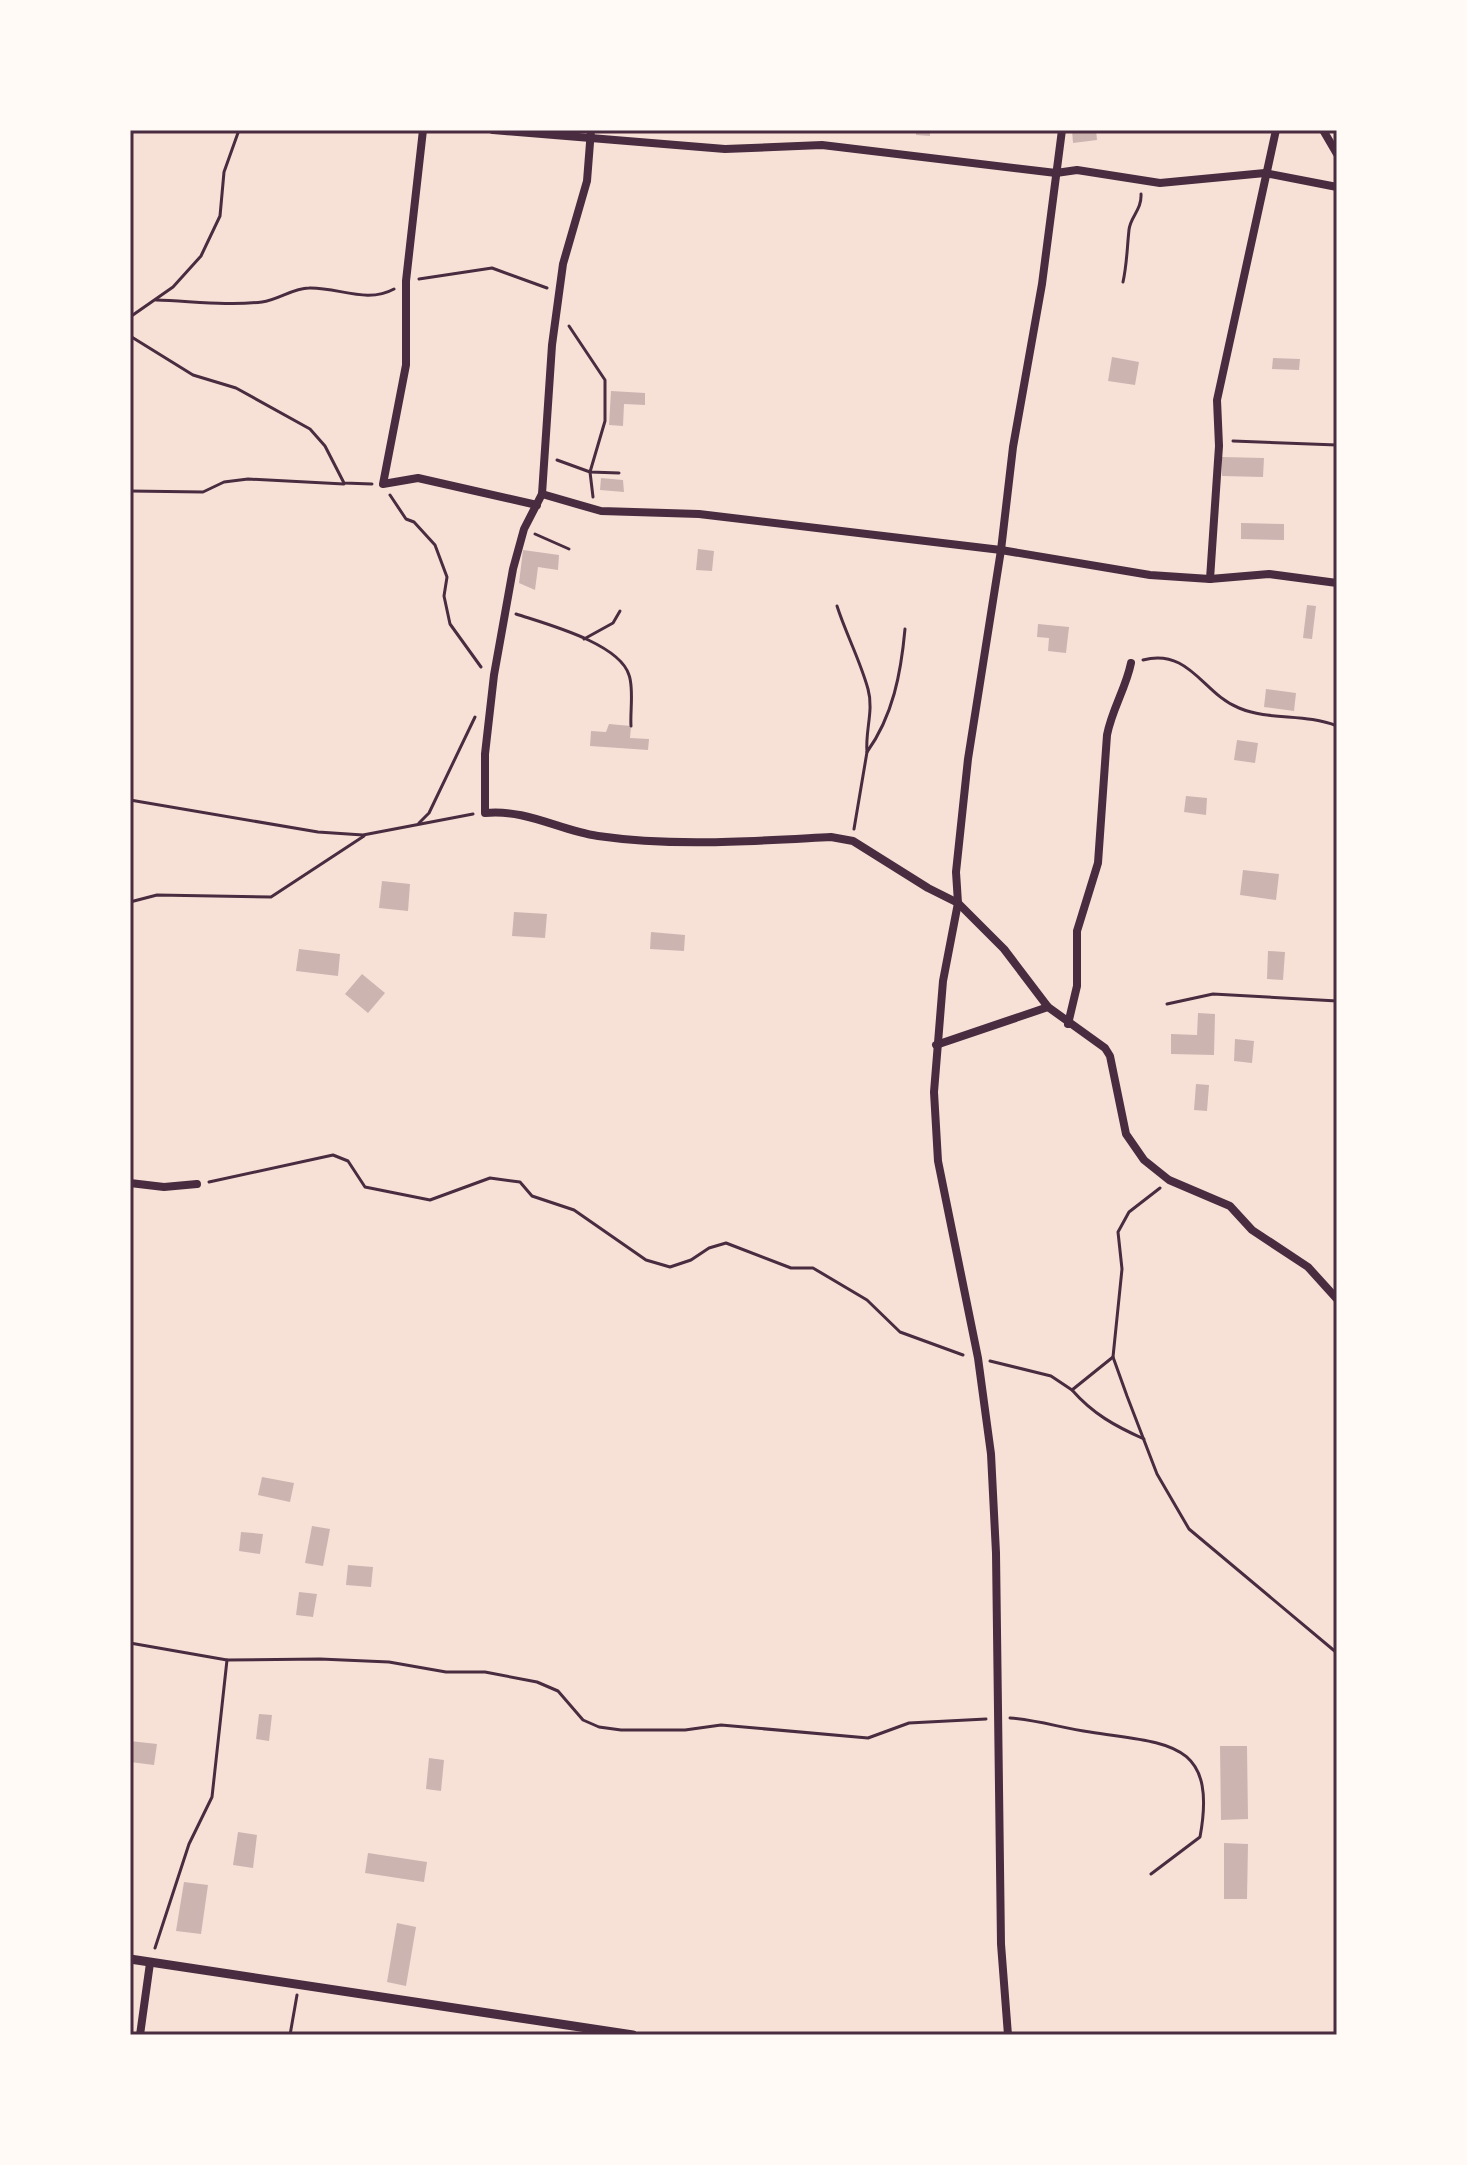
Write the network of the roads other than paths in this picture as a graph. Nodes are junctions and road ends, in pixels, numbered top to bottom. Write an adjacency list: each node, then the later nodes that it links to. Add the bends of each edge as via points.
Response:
1 (423, 130): 12 (street, via 406,281 406,365 383,484 418,478)
2 (493, 130): 6 (street)
3 (1062, 130): 8 (street)
4 (1276, 130): 9 (street)
5 (1323, 130): 7 (street)
6 (591, 135): 8 (street, via 725,149 822,145); 11 (street, via 587,181 563,264)
7 (1337, 154)
8 (1056, 173): 9 (street, via 1077,170 1140,182); 13 (street)
9 (1265, 173): 10 (street); 14 (street, via 1217,400)
10 (1337, 187)
11 (542, 494): 12 (street); 13 (street, via 628,514 699,514)
12 (537, 505): 17 (street, via 524,529 494,675 485,813 508,810 596,836 661,841 853,841)
13 (1001, 550): 14 (street, via 1150,575); 17 (street, via 968,759 956,872)
14 (1210, 579): 15 (street, via 1269,574)
15 (1337, 583)
16 (1131, 663): 19 (street, via 1107,735 1098,863 1077,931 1077,986)
17 (958, 903): 18 (street, via 1004,949); 20 (street)
18 (1048, 1007): 19 (street); 20 (street)
19 (1068, 1024): 23 (street, via 1110,1056 1126,1134 1144,1160 1169,1180 1230,1206 1252,1230 1308,1267)
20 (936, 1045): 28 (street, via 938,1161 978,1358 992,1468 1001,1944)
21 (130, 1183): 22 (street)
22 (197, 1184)
23 (1337, 1299)
24 (130, 1959): 25 (street)
25 (150, 1963): 26 (street); 27 (street)
26 (140, 2035)
27 (633, 2035)
28 (1008, 2035)

